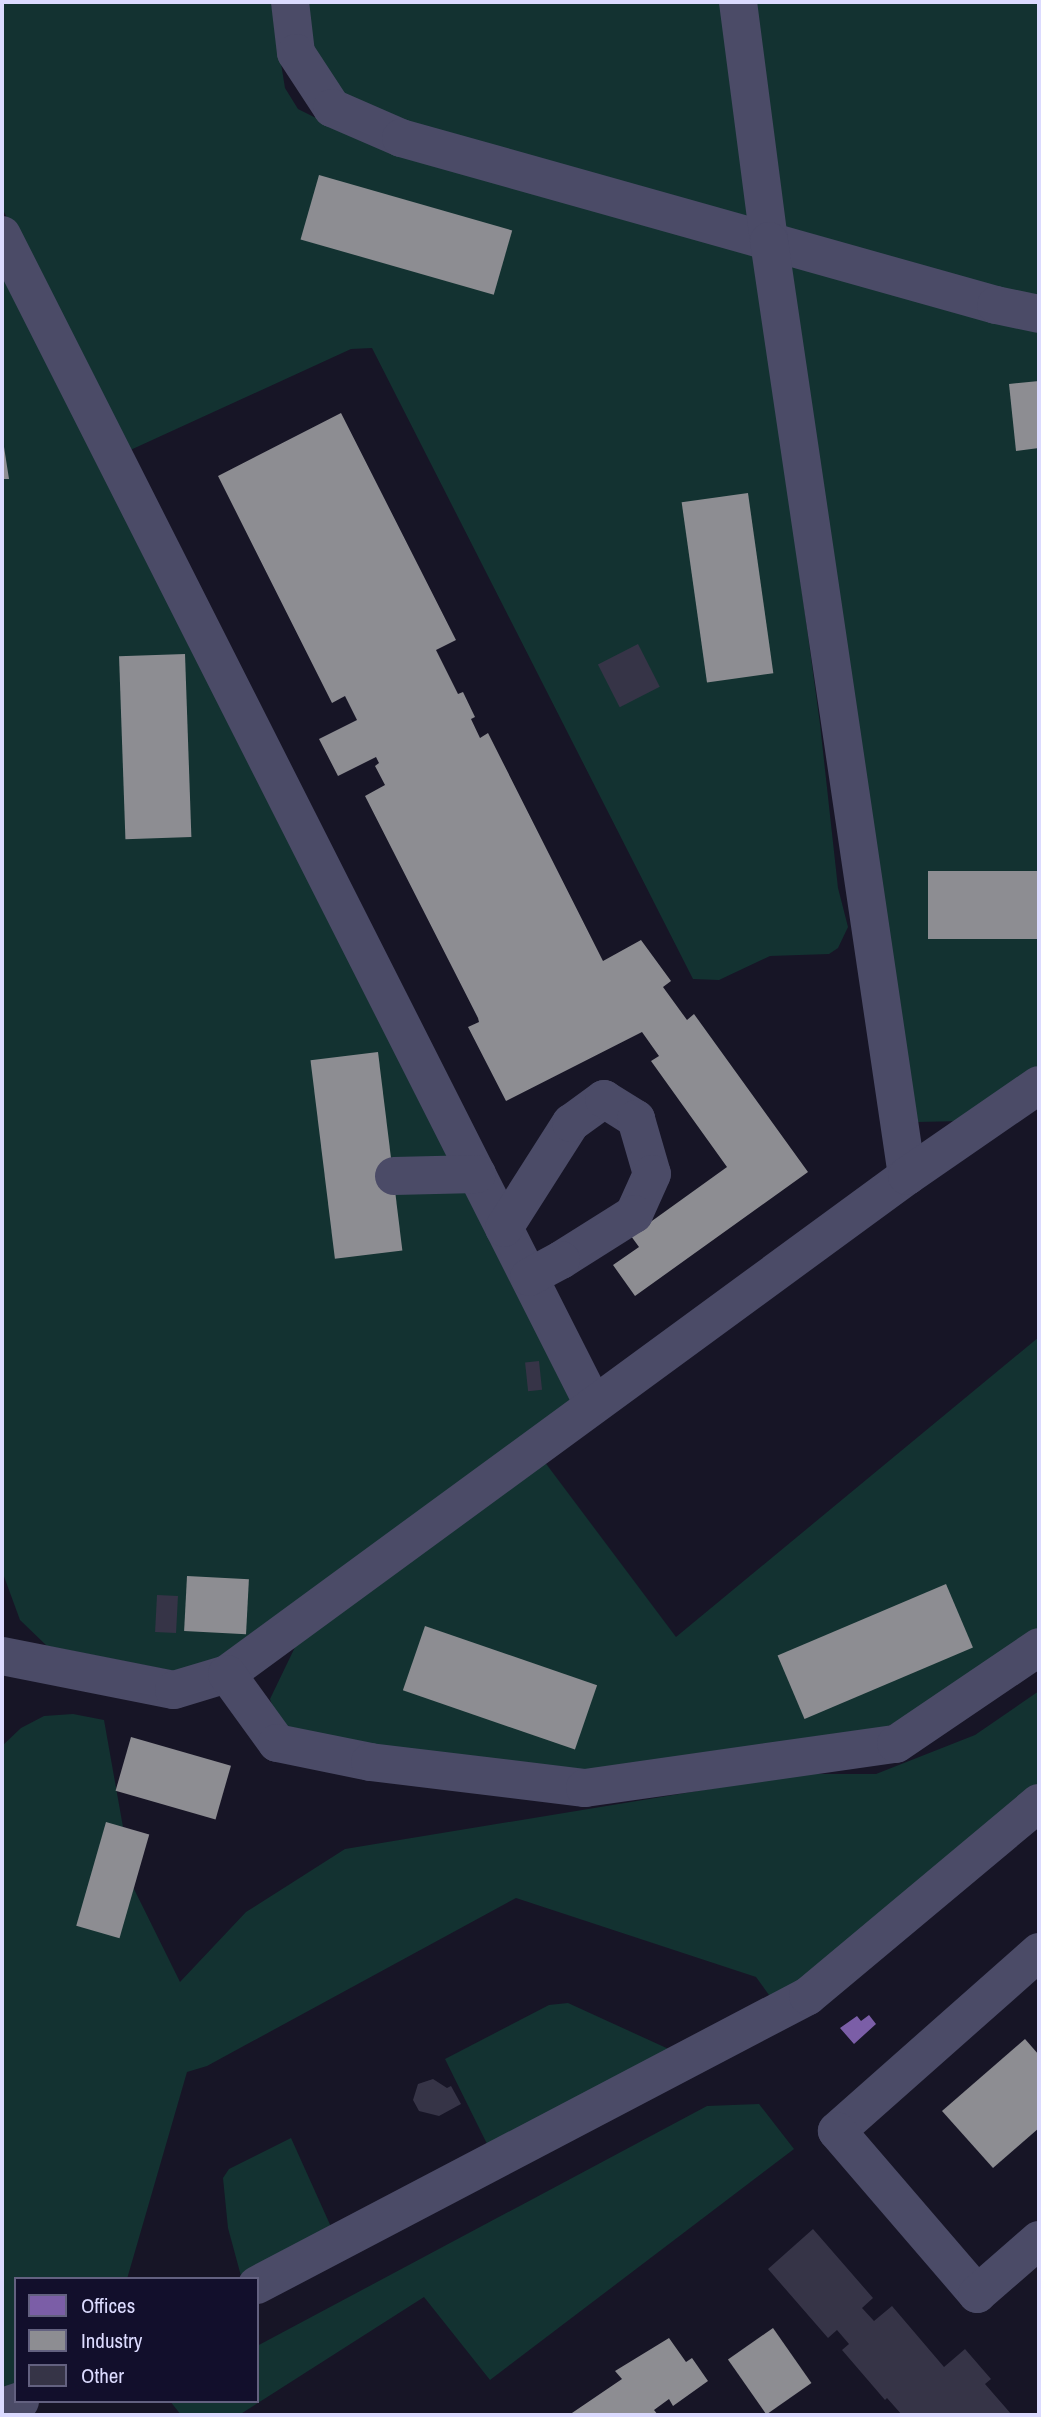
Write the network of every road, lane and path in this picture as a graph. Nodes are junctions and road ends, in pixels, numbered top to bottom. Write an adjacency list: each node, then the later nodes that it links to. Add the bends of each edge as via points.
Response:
1 (290, 2): 4 (lane, via 296,53 332,107 401,138)
2 (738, 2): 4 (lane)
3 (2, 235): 7 (lane)
4 (769, 241): 5 (lane); 9 (lane)
5 (1039, 314)
6 (1039, 1085): 9 (lane)
7 (477, 1174): 8 (lane); 10 (lane)
8 (394, 1176)
9 (907, 1176): 12 (lane)
10 (504, 1228): 11 (lane); 11 (lane, via 571,1124 604,1099 636,1119 653,1174 634,1214)
11 (528, 1277): 12 (lane)
12 (593, 1404): 15 (lane)
13 (1039, 1647): 15 (lane, via 896,1744 585,1787 370,1762 277,1743)
14 (2, 1656): 15 (lane, via 174,1690)
15 (227, 1674)
16 (1039, 1803): 19 (lane, via 807,1996)
17 (1039, 1952): 18 (lane, via 837,2131 977,2294)
18 (1039, 2240)
19 (259, 2284)

